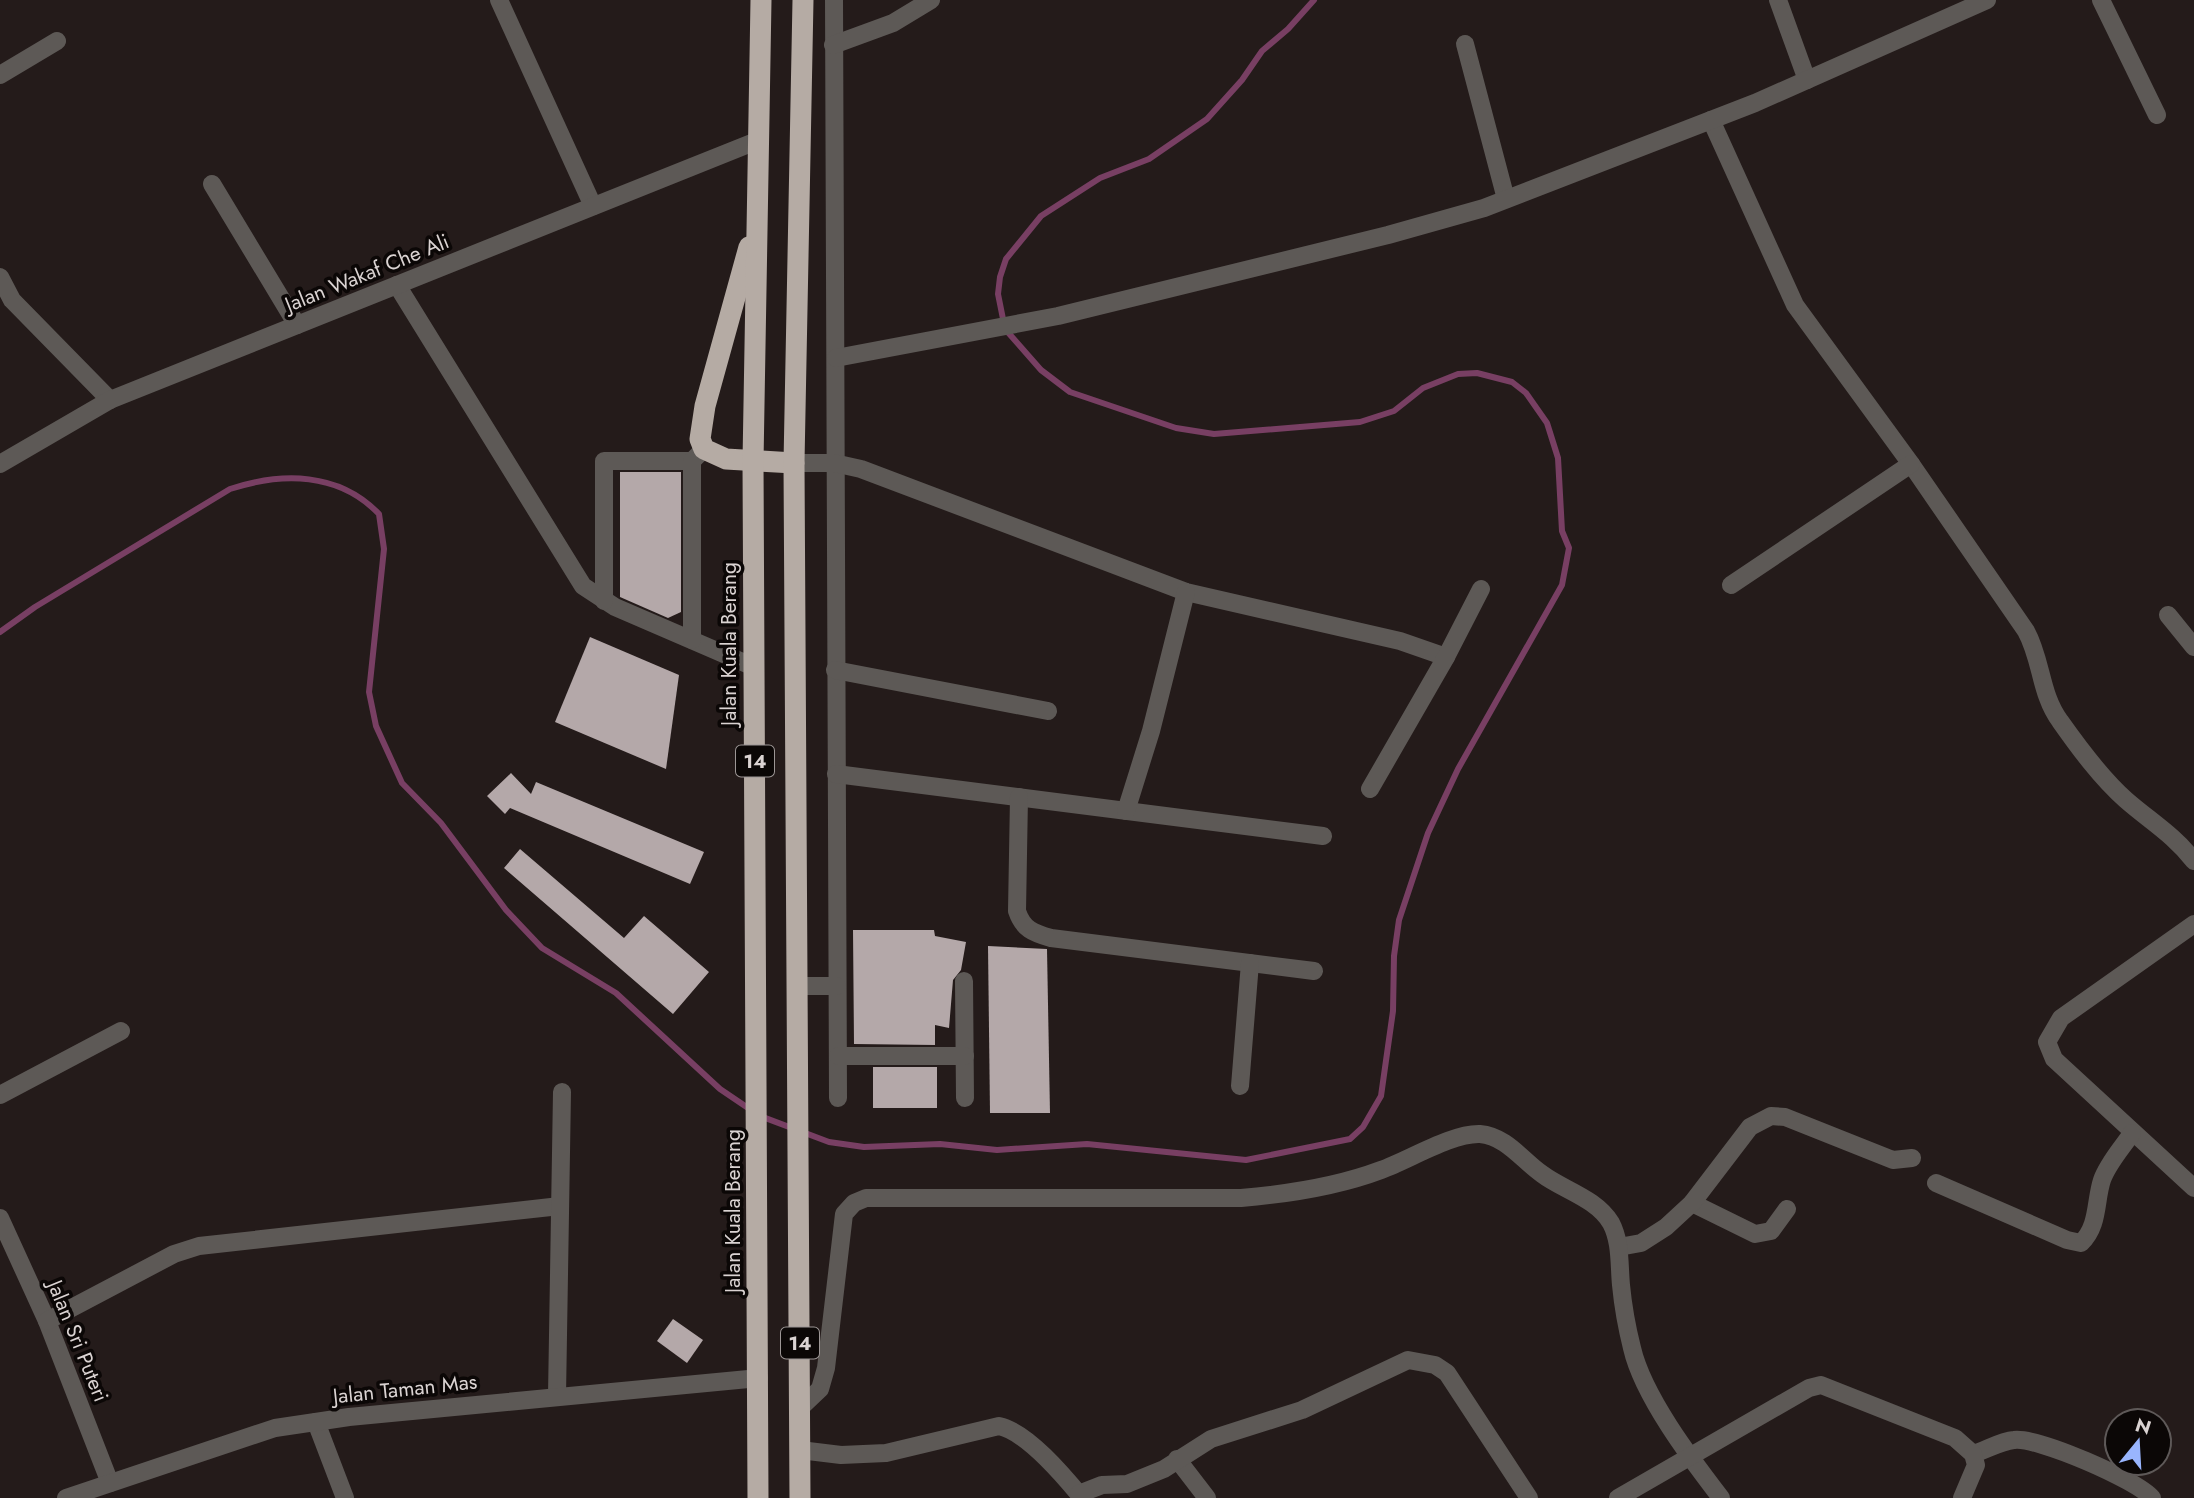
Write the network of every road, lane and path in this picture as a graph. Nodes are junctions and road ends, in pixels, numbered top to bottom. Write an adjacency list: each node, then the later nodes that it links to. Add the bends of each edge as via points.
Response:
1 (499, 0): 19 (street)
2 (761, 0): 16 (highway, Jalan Kuala Berang / 14)
3 (803, 0): 28 (highway, 14)
4 (834, 0): 11 (street)
5 (931, 0): 11 (street, via 893,23)
6 (1778, 0): 13 (street)
7 (1987, 0): 13 (street)
8 (2101, 0): 14 (street)
9 (57, 41): 12 (street)
10 (1465, 44): 18 (street)
11 (833, 45): 24 (street)
12 (0, 75)
13 (1807, 80): 15 (street)
14 (2157, 116)
15 (1711, 120): 18 (street); 31 (street, via 1795,306)
16 (759, 140): 19 (street, Jalan Wakaf Che Ali); 20 (highway, Jalan Kuala Berang / 14)
17 (212, 184): 23 (street)
18 (1506, 199): 24 (street, via 1388,235 1058,316)
19 (593, 206): 22 (street, Jalan Wakaf Che Ali)
20 (757, 218): 26 (highway, via 701,423); 27 (highway, Jalan Kuala Berang / 14)
21 (0, 276): 25 (street, via 12,300)
22 (397, 285): 23 (street, Jalan Wakaf Che Ali); 35 (street, via 573,571 583,586)
23 (297, 325): 25 (street, Jalan Wakaf Che Ali)
24 (836, 358): 29 (street)
25 (110, 400): 30 (street, Jalan Wakaf Che Ali)
26 (698, 455): 27 (highway); 35 (street, via 604,461); 37 (street)
27 (753, 462): 28 (highway); 40 (highway, Jalan Kuala Berang / 14)
28 (794, 463): 29 (street); 53 (highway, 14)
29 (834, 463): 34 (street, via 861,469); 41 (street)
30 (0, 464)
31 (1911, 464): 32 (street); 48 (street, via 2026,631 2036,651 2043,690 2060,721 2113,787 2177,839)
32 (1731, 585)
33 (1480, 589): 39 (street)
34 (1186, 592): 39 (street, via 1400,641); 46 (street, via 1152,731)
35 (604, 601): 37 (street)
36 (2168, 615): 38 (street)
37 (692, 640): 40 (street)
38 (2194, 647)
39 (1446, 657): 44 (street)
40 (754, 667): 73 (highway, Jalan Kuala Berang / 14)
41 (835, 670): 42 (street); 43 (street)
42 (1048, 711)
43 (836, 774): 45 (street); 54 (street)
44 (1370, 789)
45 (1019, 797): 46 (street); 50 (street, via 1017,911 1022,925 1051,938)
46 (1126, 811): 47 (street)
47 (1323, 836)
48 (2194, 861)
49 (2194, 924): 63 (street, via 2061,1018 2046,1042 2054,1059)
50 (1250, 963): 51 (street); 58 (street)
51 (1314, 971)
52 (964, 981): 57 (street)
53 (797, 986): 54 (street); 75 (highway, 14)
54 (837, 986): 56 (street)
55 (121, 1031): 60 (street)
56 (838, 1056): 57 (street); 61 (street)
57 (965, 1056): 62 (street)
58 (1240, 1086)
59 (562, 1092): 68 (street)
60 (0, 1095)
61 (838, 1098)
62 (965, 1098)
63 (2132, 1133): 65 (street, via 2105,1174 2098,1209 2081,1242); 66 (street)
64 (1912, 1158): 67 (street, via 1893,1160 1785,1117 1771,1116 1750,1127)
65 (1937, 1183)
66 (2194, 1188)
67 (1692, 1203): 69 (street, via 1755,1234 1771,1231); 71 (street, via 1651,1239)
68 (560, 1206): 72 (street, via 199,1246 174,1254); 74 (street)
69 (1787, 1209)
70 (0, 1218): 72 (street, Jalan Sri Puteri)
71 (1619, 1247): 75 (street, via 1609,1219 1582,1196 1540,1173 1496,1138 1481,1134 1463,1136 1380,1171 1285,1194 1241,1198 866,1198 844,1214 826,1368 820,1389); 79 (street, via 1632,1350 1647,1387)
72 (47, 1321): 81 (street, Jalan Sri Puteri)
73 (759, 1378): 74 (street, Jalan Taman Mas); 85 (highway, Jalan Kuala Berang / 14)
74 (557, 1396): 76 (street, Jalan Taman Mas)
75 (800, 1408): 77 (highway, 14)
76 (316, 1422): 81 (street, Jalan Taman Mas, via 275,1428); 84 (street)
77 (800, 1451): 82 (street, via 886,1453 999,1426 1023,1437); 86 (highway, 14)
78 (1973, 1454): 79 (street, via 1955,1438 1821,1385); 91 (street, via 1976,1465); 92 (street, via 2014,1440 2033,1441 2092,1464)
79 (1690, 1457): 89 (street); 90 (street)
80 (1177, 1460): 82 (street, via 1127,1484 1102,1485); 87 (street); 88 (street, via 1211,1440 1302,1410 1408,1360 1419,1360 1452,1379)
81 (110, 1483): 83 (street, Jalan Taman Mas)
82 (1080, 1496)
83 (66, 1498)
84 (345, 1498)
85 (758, 1498)
86 (800, 1498)
87 (1207, 1498)
88 (1529, 1498)
89 (1618, 1498)
90 (1721, 1498)
91 (1962, 1498)
92 (2152, 1498)

